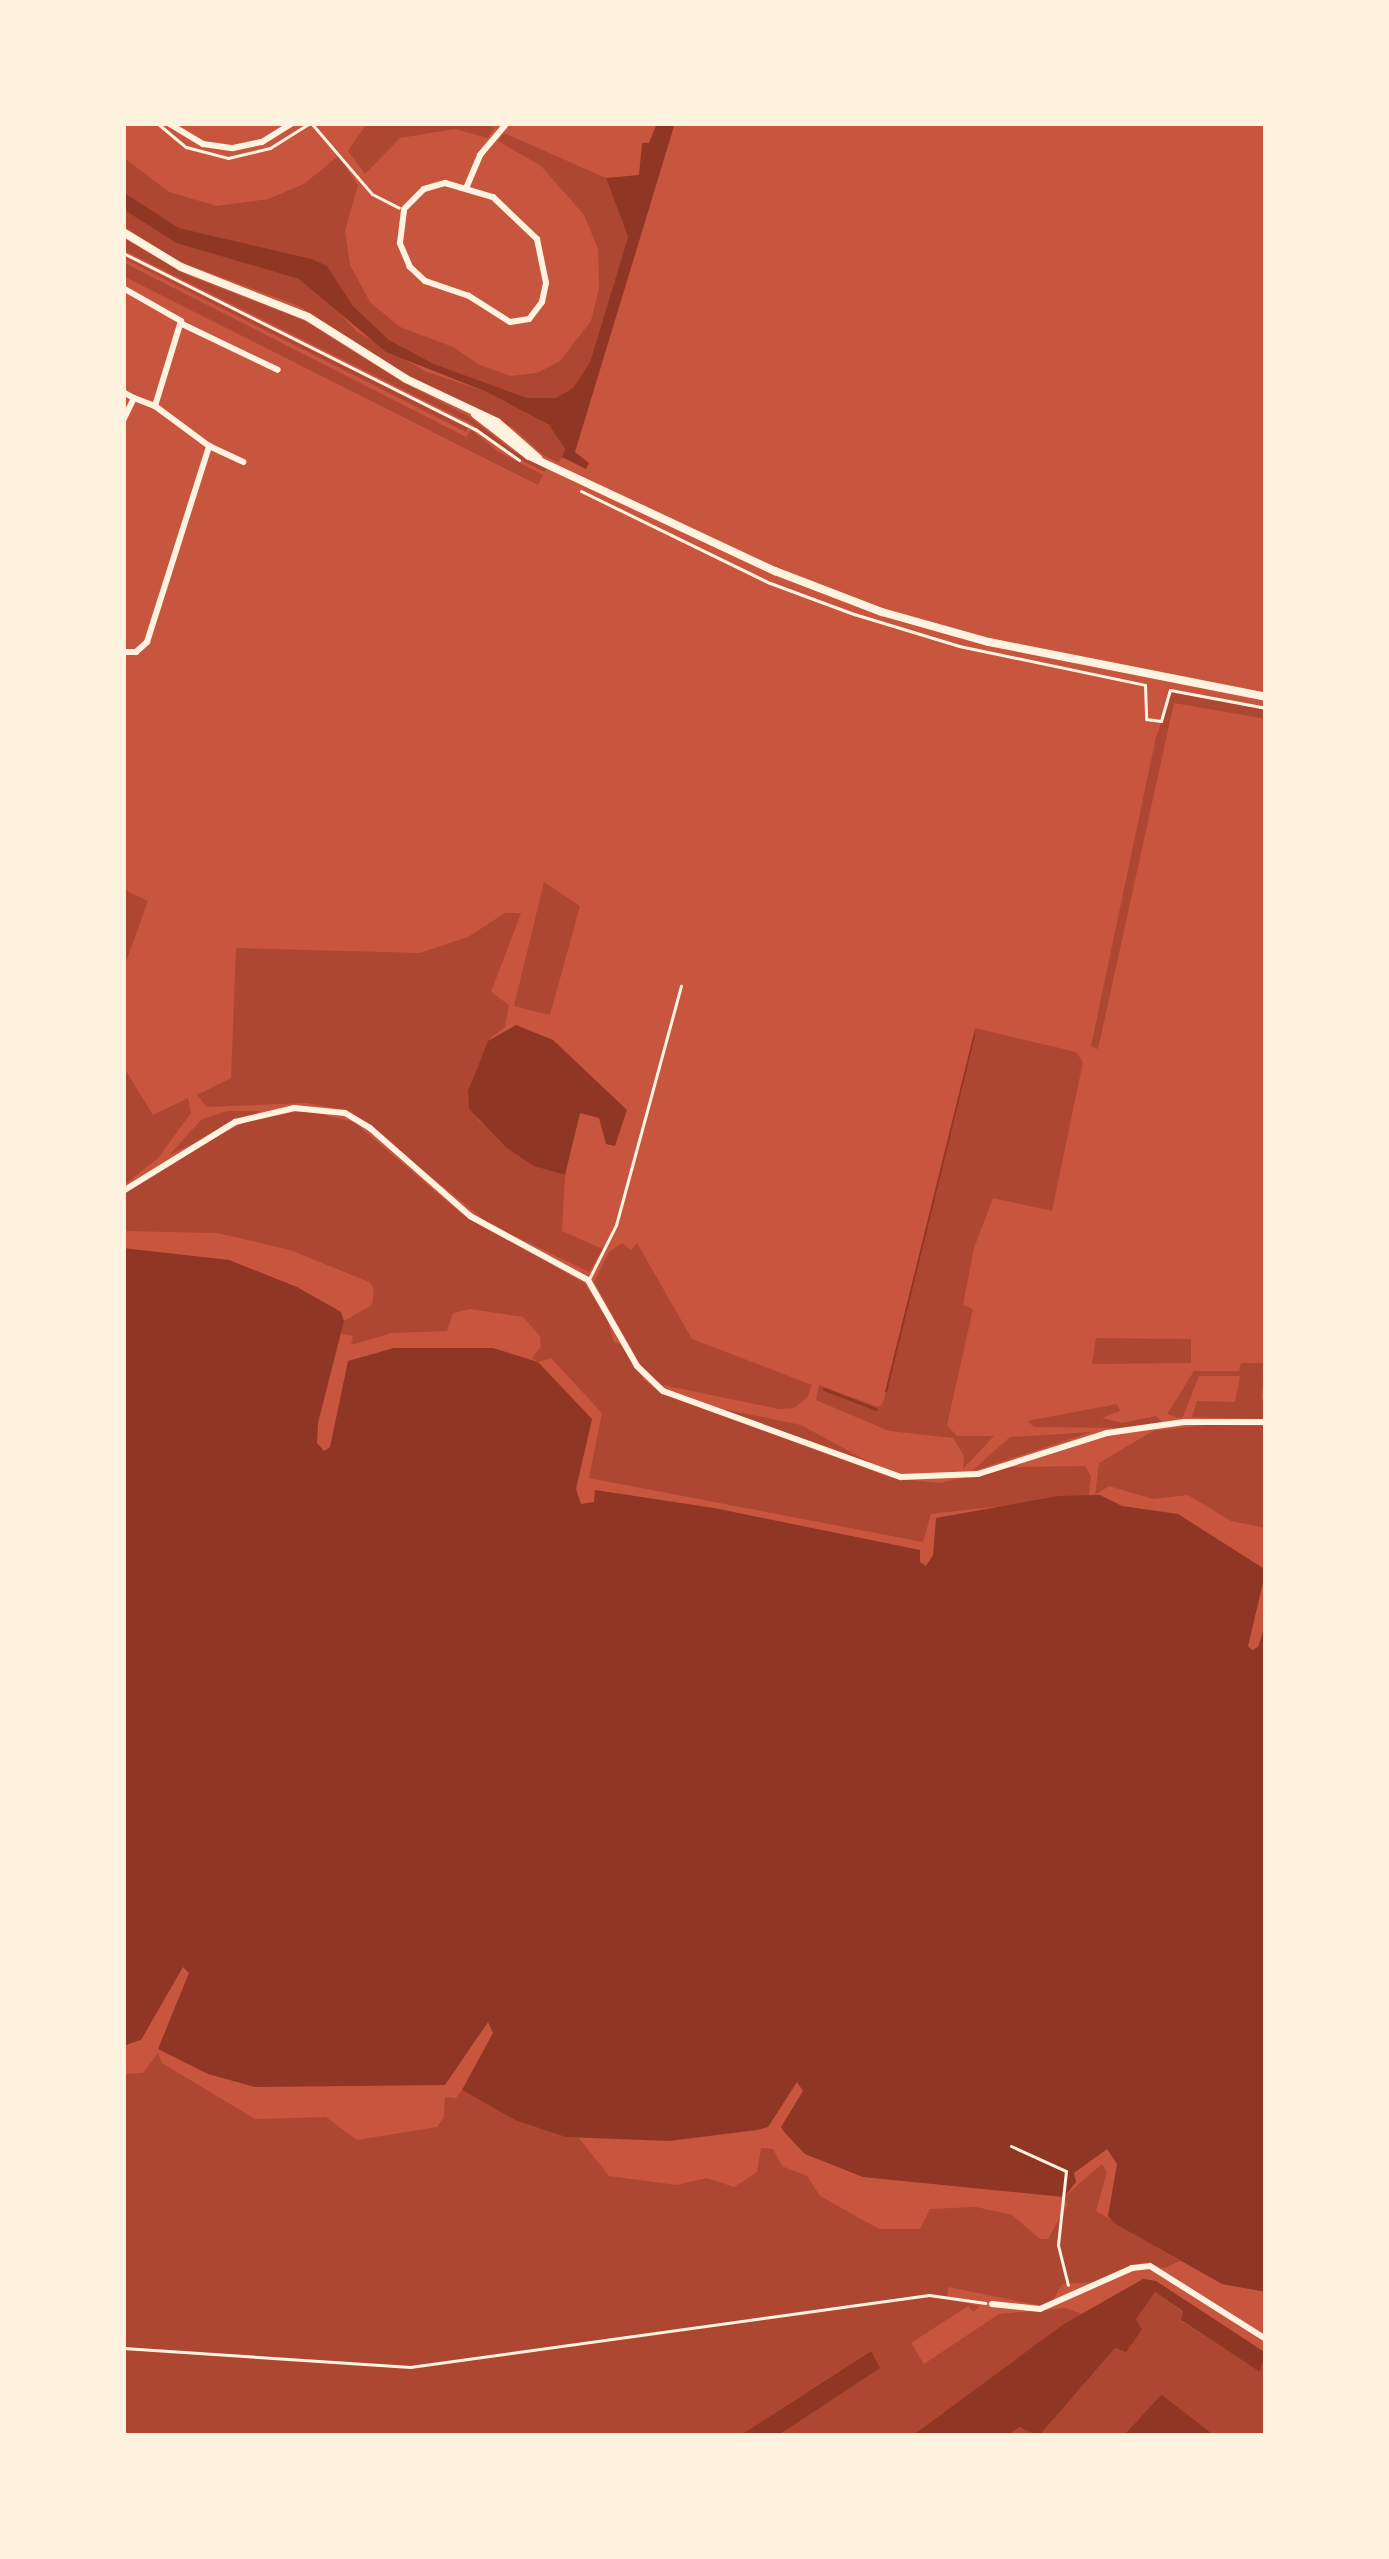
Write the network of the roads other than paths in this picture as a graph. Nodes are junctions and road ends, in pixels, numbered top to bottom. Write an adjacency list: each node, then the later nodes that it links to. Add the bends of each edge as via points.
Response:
1 (168, 123): 2 (street, via 203,144 233,148)
2 (292, 123)
3 (506, 123): 4 (street)
4 (467, 186): 4 (street, via 510,209 540,244 545,292 530,319 510,322 418,276 400,243 404,209 434,185)
5 (123, 232): 16 (main road, via 194,273 283,305 475,414 518,451 775,571 882,613 1010,647)
6 (123, 288): 7 (street)
7 (182, 325): 8 (street); 11 (street)
8 (278, 370)
9 (123, 392): 10 (street)
10 (134, 398): 11 (street); 12 (street)
11 (155, 406): 13 (street)
12 (123, 421)
13 (209, 446): 14 (street); 15 (street, via 148,638 139,650)
14 (244, 462)
15 (123, 652)
16 (1266, 697)
17 (681, 986): 19 (lane, via 616,1225)
18 (123, 1191): 19 (street, via 236,1122 278,1110 334,1110 370,1128 470,1216)
19 (588, 1280): 20 (street, via 637,1366 663,1390 901,1477 978,1474 1084,1439 1155,1426)
20 (1266, 1422)
21 (992, 2304): 22 (street, via 1040,2309 1150,2266)
22 (1266, 2339)

